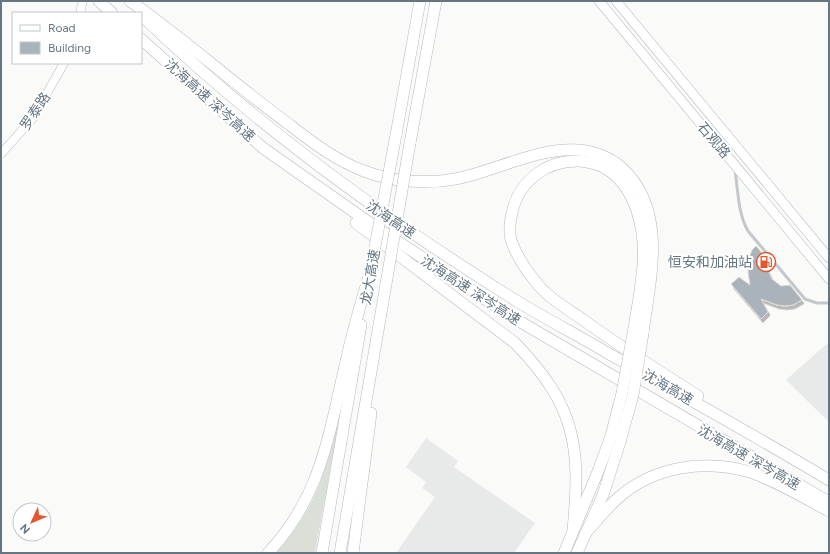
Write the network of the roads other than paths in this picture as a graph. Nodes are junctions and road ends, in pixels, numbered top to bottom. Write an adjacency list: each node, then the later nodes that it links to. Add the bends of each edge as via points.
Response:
1 (83, 1): 9 (street)
2 (126, 1): 11 (highway)
3 (130, 1): 24 (highway, via 320,147 340,161 366,172 396,179 431,182 476,174 555,151 588,151 610,159 628,174 641,190 648,209 653,261)
4 (420, 1): 21 (highway, 龙大高速, bridge)
5 (436, 1): 25 (highway, 龙大高速, bridge)
6 (600, 1): 17 (main road, 石观路)
7 (616, 1): 18 (main road, 石观路)
8 (101, 3): 10 (highway)
9 (80, 12)
10 (111, 12)
11 (138, 12)
12 (142, 16): 27 (highway, 沈海高速, via 268,127 362,199 523,304)
13 (142, 40): 15 (highway, 沈海高速 深岑高速)
14 (63, 64): 16 (street, 罗泰路, via 33,118)
15 (263, 148): 29 (highway, 沈海高速 深岑高速, via 512,318); 31 (highway, via 292,176 490,323 534,362 549,382 570,426 575,449 576,492)
16 (1, 154)
17 (734, 164): 19 (main road, 石观路); 23 (lane, via 741,212 748,231 805,299 817,304)
18 (808, 233): 19 (main road); 20 (main road, 石观路)
19 (798, 242): 22 (main road, 石观路)
20 (829, 258)
21 (370, 273): 35 (highway, via 321,463 311,490 292,526); 36 (highway, 龙大高速)
22 (829, 279)
23 (829, 303)
24 (638, 330): 26 (highway, bridge, via 622,393); 27 (highway, via 643,244 633,200 615,176 602,166 571,161 543,168 532,176 520,191 511,218 511,238 522,263 536,282 565,308 598,331)
25 (378, 333): 37 (highway, 龙大高速); 38 (highway, via 371,415)
26 (615, 439): 31 (highway); 32 (highway, via 603,495)
27 (792, 458): 28 (highway, 沈海高速 深岑高速)
28 (829, 480)
29 (829, 502)
30 (829, 511): 32 (highway, via 751,473 727,466 680,467 655,476 619,497)
31 (573, 530): 33 (highway)
32 (585, 534): 34 (highway)
33 (564, 551)
34 (578, 551)
35 (268, 553)
36 (322, 553)
37 (340, 553)
38 (353, 553)

